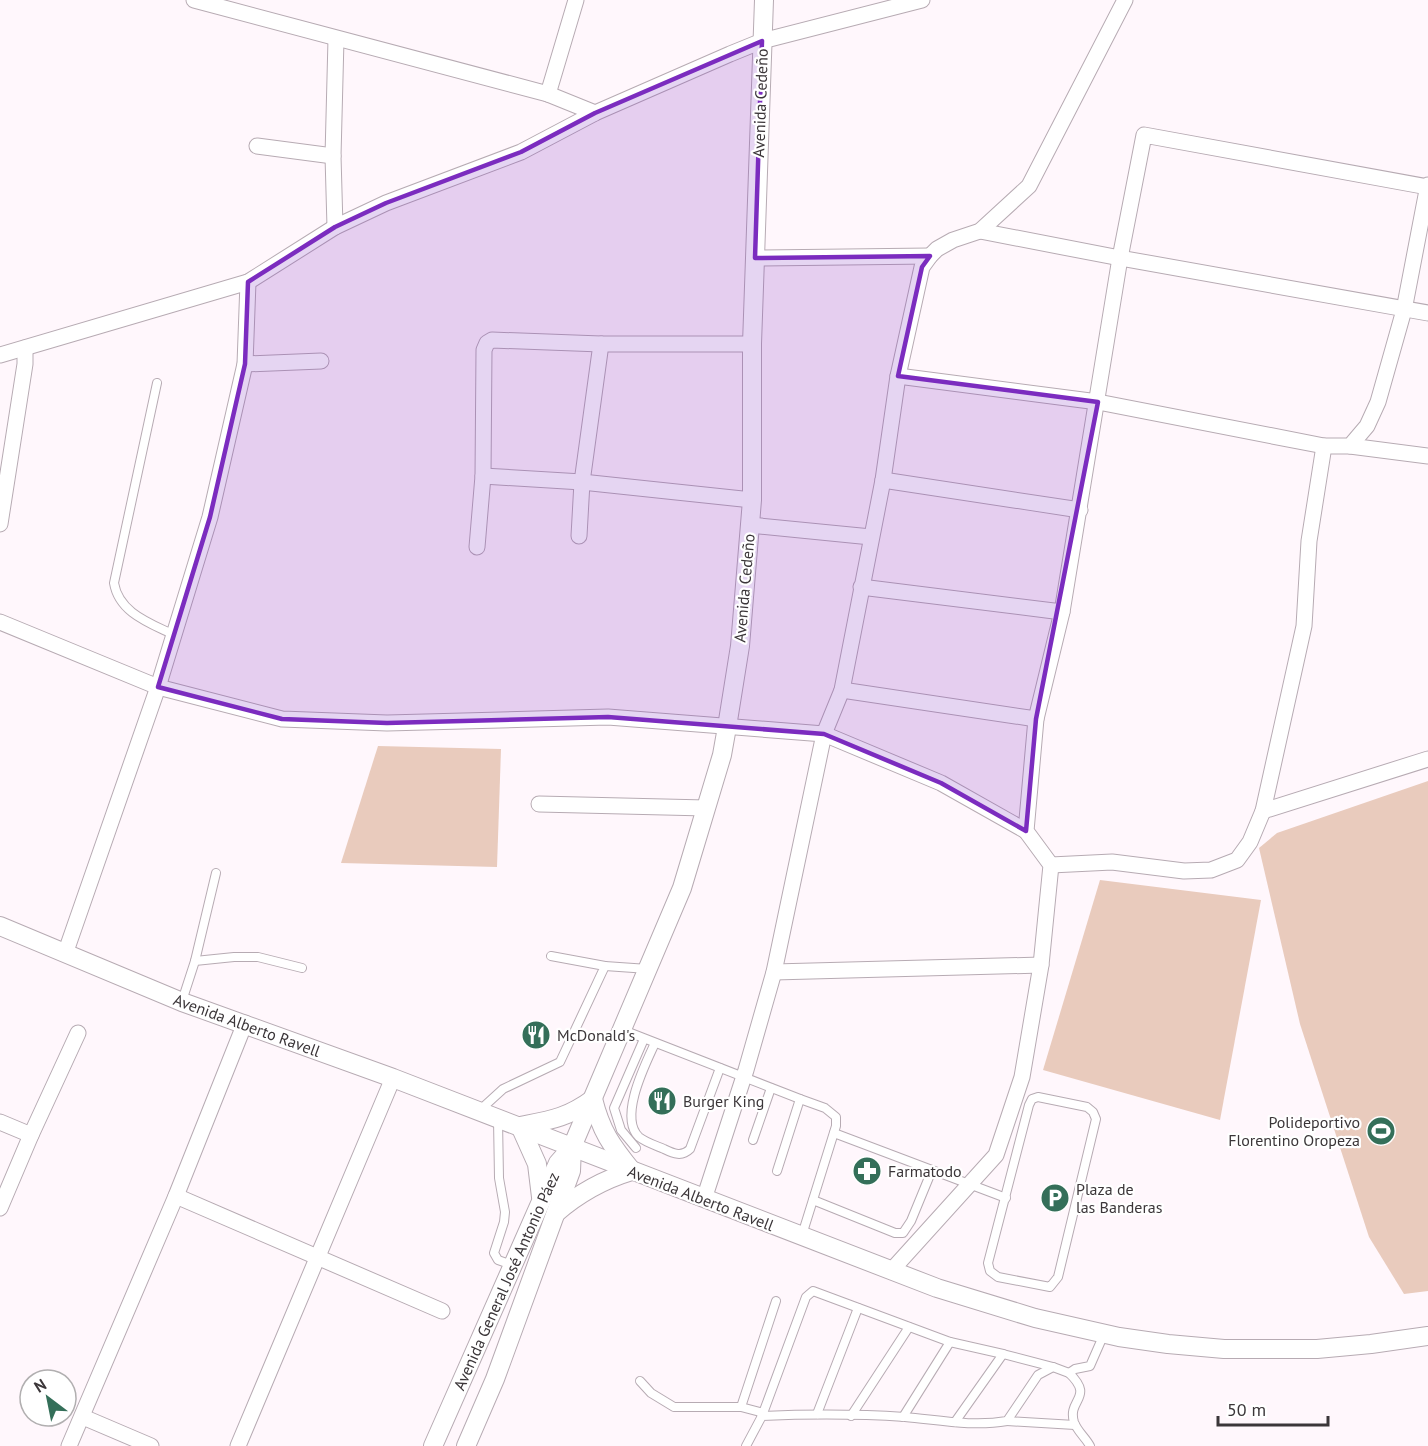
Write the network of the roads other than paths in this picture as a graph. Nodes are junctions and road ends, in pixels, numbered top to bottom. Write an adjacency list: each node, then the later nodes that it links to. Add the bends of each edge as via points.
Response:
1 (194, 0): 6 (street)
2 (576, 0): 9 (street)
3 (764, 0): 8 (street, Avenida Cedeño)
4 (922, 0): 8 (street)
5 (1125, 0): 15 (street, via 1029,186)
6 (224, 4): 7 (street)
7 (336, 39): 9 (street); 12 (street)
8 (762, 41): 10 (street); 17 (street, Avenida Cedeño)
9 (548, 94): 10 (street)
10 (595, 113): 14 (street, via 521,152 386,203)
11 (257, 146): 12 (street)
12 (333, 156): 14 (street)
13 (1428, 186): 18 (street, via 1144,135); 20 (street)
14 (335, 227): 19 (street)
15 (980, 231): 16 (street, via 953,240); 18 (street)
16 (930, 256): 17 (street); 28 (street, via 922,267)
17 (755, 258): 23 (street, Avenida Cedeño)
18 (1120, 258): 20 (street); 30 (street)
19 (248, 282): 24 (street); 27 (street)
20 (1404, 310): 21 (street); 32 (street, via 1378,402 1367,426)
21 (1428, 313)
22 (601, 344): 23 (street); 34 (street, via 492,340 487,343); 36 (street)
23 (752, 344): 37 (street, Avenida Cedeño)
24 (25, 348): 25 (street); 39 (street)
25 (0, 355)
26 (321, 361): 27 (street)
27 (244, 364): 47 (street, via 210,517)
28 (898, 376): 30 (street); 35 (street)
29 (157, 383): 47 (lane, via 114,583 128,610)
30 (1098, 402): 31 (street); 38 (street)
31 (1324, 446): 32 (street); 56 (street, via 1309,541 1305,626)
32 (1350, 446): 33 (street)
33 (1428, 456)
34 (483, 476): 36 (street); 43 (street)
35 (883, 480): 38 (street); 42 (street)
36 (582, 482): 37 (street); 41 (street)
37 (752, 500): 40 (street, Avenida Cedeño)
38 (1080, 510): 45 (street)
39 (0, 524)
40 (750, 525): 42 (street); 51 (street, Avenida Cedeño, via 740,646)
41 (579, 536)
42 (871, 537): 44 (street)
43 (477, 548)
44 (861, 588): 45 (street); 49 (street)
45 (1062, 612): 50 (street)
46 (0, 622): 48 (street)
47 (174, 635): 48 (street)
48 (159, 687): 51 (street, via 282,719 387,723 608,717); 61 (street)
49 (842, 690): 50 (street); 52 (street)
50 (1036, 719): 57 (street)
51 (728, 727): 52 (street); 55 (street, Avenida Cedeño)
52 (824, 734): 57 (street, via 941,783); 68 (street)
53 (1428, 759): 56 (street)
54 (538, 804): 55 (street)
55 (706, 808): 67 (street, Avenida Cedeño, via 682,888)
56 (1263, 811): 58 (street, via 1250,842 1237,860 1210,870 1184,871 1113,862)
57 (1026, 831): 58 (street)
58 (1051, 865): 64 (street)
59 (216, 873): 63 (lane)
60 (0, 926): 61 (street, Avenida Alberto Ravell)
61 (64, 954): 69 (street, Avenida Alberto Ravell)
62 (551, 956): 65 (lane)
63 (195, 961): 66 (lane, via 258,957); 69 (lane)
64 (1041, 965): 68 (street); 93 (street, via 1018,1088 996,1155)
65 (605, 966): 67 (lane); 81 (lane, via 560,1062 503,1089)
66 (302, 968)
67 (648, 969): 71 (street, Avenida Cedeño)
68 (774, 972): 77 (street)
69 (182, 1002): 70 (street, Avenida Alberto Ravell)
70 (245, 1023): 76 (street, Avenida Alberto Ravell); 94 (street)
71 (622, 1030): 73 (lane); 79 (street, Avenida Cedeño)
72 (78, 1033): 86 (street)
73 (644, 1039): 74 (lane); 89 (lane, via 614,1108 621,1130)
74 (655, 1043): 75 (lane); 75 (lane, via 636,1085 633,1121 639,1137 667,1151 679,1155 690,1149)
75 (720, 1068): 77 (lane)
76 (393, 1078): 81 (street, Avenida Alberto Ravell); 102 (street)
77 (744, 1078): 78 (lane); 96 (street)
78 (771, 1088): 80 (lane); 87 (lane)
79 (593, 1099): 84 (street, via 558,1119); 88 (street, Avenida Cedeño); 91 (street, via 611,1146)
80 (801, 1099): 85 (lane, via 836,1117); 92 (lane)
81 (479, 1111): 82 (street, Avenida Alberto Ravell)
82 (498, 1118): 84 (street, Avenida Alberto Ravell); 103 (lane, via 499,1178 505,1212 494,1253 498,1260)
83 (0, 1122): 86 (street)
84 (520, 1126): 88 (street, Avenida Alberto Ravell); 98 (street, via 537,1164)
85 (834, 1133): 90 (lane); 97 (lane)
86 (31, 1135): 99 (street)
87 (753, 1140)
88 (573, 1148): 91 (street, Avenida Alberto Ravell); 98 (street, Avenida General José Antonio Páez, via 558,1163); 100 (street, Avenida General José Antonio Páez, via 571,1170)
89 (636, 1148)
90 (932, 1170): 93 (lane); 97 (lane, via 903,1233)
91 (632, 1171): 96 (street, Avenida Alberto Ravell); 100 (street, via 596,1185)
92 (777, 1172)
93 (970, 1183): 95 (lane); 104 (street)
94 (176, 1196): 102 (street); 120 (street)
95 (1006, 1198): 95 (lane, via 1032,1099 1087,1107 1093,1112 1096,1119 1058,1277 1050,1287 998,1277 990,1271 988,1263)
96 (704, 1199): 101 (street, Avenida Alberto Ravell)
97 (813, 1200): 101 (lane)
98 (542, 1201): 103 (street, Avenida General José Antonio Páez)
99 (0, 1208)
100 (556, 1213): 129 (street, Avenida General José Antonio Páez)
101 (801, 1236): 104 (street, Avenida Alberto Ravell)
102 (318, 1256): 107 (street); 127 (street)
103 (513, 1265): 128 (street, Avenida General José Antonio Páez)
104 (891, 1270): 109 (street, Avenida Alberto Ravell, via 996,1307)
105 (776, 1300): 116 (lane)
106 (858, 1308): 108 (lane); 117 (lane); 118 (lane, via 813,1291 809,1293)
107 (442, 1311)
108 (909, 1327): 111 (lane); 119 (lane)
109 (1104, 1334): 110 (street, Avenida Alberto Ravell, via 1168,1344 1271,1350 1317,1349); 114 (lane, via 1090,1366)
110 (1428, 1336)
111 (950, 1342): 112 (lane); 121 (lane)
112 (1003, 1354): 113 (lane); 123 (lane)
113 (1053, 1367): 114 (lane); 122 (lane, via 1038,1375)
114 (1069, 1373): 124 (lane, via 1078,1381 1081,1394 1073,1412)
115 (640, 1381): 116 (lane, via 674,1407)
116 (741, 1407): 118 (lane)
117 (817, 1414): 118 (lane); 119 (lane)
118 (762, 1416): 130 (lane)
119 (851, 1416): 121 (lane)
120 (83, 1417): 125 (street); 126 (street)
121 (903, 1417): 123 (lane)
122 (1007, 1421): 123 (lane); 124 (lane)
123 (955, 1422)
124 (1075, 1425): 131 (lane)
125 (69, 1446)
126 (151, 1446)
127 (238, 1446)
128 (433, 1446)
129 (466, 1446)
130 (746, 1446)
131 (1090, 1446)

